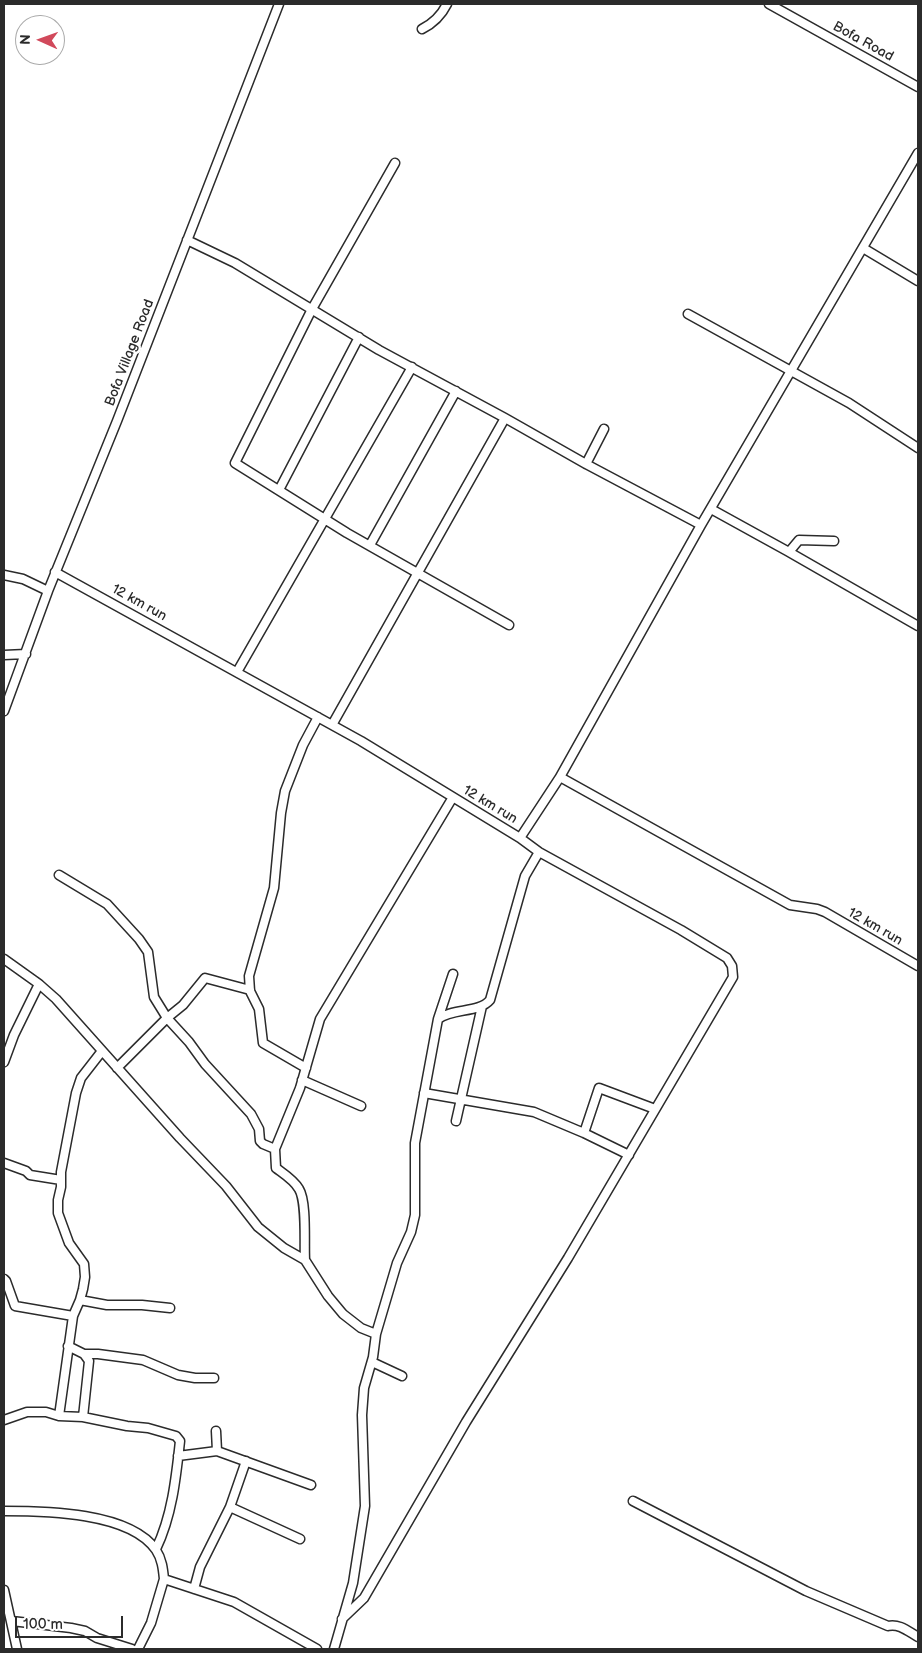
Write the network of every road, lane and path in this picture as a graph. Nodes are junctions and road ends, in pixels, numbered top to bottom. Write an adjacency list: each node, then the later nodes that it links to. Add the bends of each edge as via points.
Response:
1 (277, 4): 8 (street, Bofa Village Road)
2 (448, 4): 4 (street, via 432,24)
3 (769, 4): 5 (street, Bofa Road)
4 (422, 29)
5 (918, 87)
6 (918, 153): 9 (street)
7 (394, 163): 11 (street)
8 (187, 240): 11 (street, via 235,263); 28 (street, Bofa Village Road)
9 (863, 248): 10 (street); 15 (street)
10 (918, 281)
11 (312, 309): 13 (street); 21 (street, via 234,463)
12 (688, 314): 15 (street)
13 (360, 337): 14 (street); 21 (street)
14 (412, 367): 16 (street); 23 (street)
15 (792, 370): 19 (street); 22 (street)
16 (456, 390): 17 (street); 26 (street)
17 (505, 418): 20 (street); 29 (street)
18 (604, 429): 20 (street)
19 (918, 448)
20 (586, 464): 24 (street)
21 (279, 490): 23 (street)
22 (711, 509): 24 (street); 27 (street)
23 (325, 518): 26 (street); 36 (street)
24 (701, 525): 40 (street)
25 (834, 541): 27 (street, via 799,540)
26 (370, 546): 29 (street)
27 (789, 552): 33 (street)
28 (55, 572): 31 (street, Bofa Village Road); 36 (street, 12 km run)
29 (418, 573): 32 (street); 39 (street)
30 (4, 575): 31 (street, via 23,579)
31 (48, 591): 34 (street, Bofa Village Road)
32 (509, 625)
33 (918, 626)
34 (26, 654): 35 (street); 37 (street, Bofa Village Road)
35 (4, 655)
36 (237, 672): 38 (street, 12 km run)
37 (4, 711)
38 (318, 717): 39 (street, 12 km run); 49 (street, via 285,791 274,888 249,976)
39 (332, 725): 41 (street, 12 km run)
40 (560, 777): 42 (street, 12 km run); 46 (street, 12 km run, via 790,905 825,912)
41 (452, 797): 42 (street, 12 km run); 56 (street, via 320,1019)
42 (520, 838): 43 (street)
43 (539, 852): 50 (street, via 525,876 490,1000); 61 (street, via 682,930 728,958 732,966 733,978)
44 (59, 875): 51 (street, via 107,904 139,939 148,952 154,996)
45 (4, 959): 48 (street)
46 (918, 966)
47 (453, 974): 52 (street)
48 (39, 984): 53 (street); 54 (street)
49 (250, 990): 51 (street, via 204,978 183,1005); 56 (street, via 259,1009 264,1043)
50 (482, 1006): 52 (street, via 445,1014); 59 (street)
51 (167, 1018): 55 (street); 64 (street, via 251,1114 263,1144)
52 (438, 1019): 58 (street)
53 (102, 1051): 55 (street); 67 (street, via 81,1078 76,1093)
54 (4, 1062)
55 (117, 1068): 68 (street, via 226,1186 258,1227)
56 (306, 1068): 57 (street)
57 (302, 1080): 60 (street); 64 (street)
58 (424, 1093): 59 (street); 73 (street, via 415,1143 415,1215)
59 (461, 1099): 62 (street); 63 (street, via 534,1112)
60 (361, 1106)
61 (656, 1109): 63 (street, via 599,1088); 65 (street)
62 (456, 1120)
63 (584, 1133): 65 (street)
64 (275, 1149): 68 (street, via 276,1168 294,1182 302,1196)
65 (629, 1155): 95 (street, via 466,1422 364,1598)
66 (4, 1163): 67 (street, via 30,1175)
67 (61, 1180): 70 (street, via 58,1213 69,1243 84,1264)
68 (305, 1260): 73 (street, via 343,1314 361,1328)
69 (4, 1279): 72 (street, via 15,1306)
70 (80, 1300): 71 (street, via 107,1305); 72 (street)
71 (170, 1308)
72 (73, 1316): 74 (street)
73 (376, 1334): 76 (street)
74 (68, 1346): 75 (street); 79 (street)
75 (84, 1354): 78 (street, via 143,1360 178,1375); 80 (street, via 89,1361)
76 (372, 1362): 77 (street); 95 (street, via 364,1388 362,1415 365,1506 353,1583)
77 (402, 1376)
78 (214, 1378)
79 (60, 1416): 80 (street); 81 (street, via 27,1412)
80 (83, 1417): 84 (street, via 176,1436 180,1441)
81 (4, 1420)
82 (216, 1431): 83 (street)
83 (217, 1451): 84 (street); 85 (street)
84 (178, 1456): 91 (street, via 166,1524)
85 (246, 1461): 86 (street); 88 (street)
86 (311, 1485)
87 (633, 1501): 97 (street, via 806,1590 888,1626 894,1624)
88 (230, 1507): 90 (street); 94 (street, via 200,1567)
89 (4, 1511): 91 (street, via 108,1520 141,1536)
90 (300, 1540)
91 (156, 1549): 92 (street, via 163,1565)
92 (164, 1579): 94 (street); 100 (street, via 151,1623)
93 (4, 1590): 96 (street)
94 (194, 1590): 101 (street, via 234,1602)
95 (342, 1619): 102 (street)
96 (12, 1621): 98 (street); 99 (street, via 85,1631)
97 (918, 1637)
98 (17, 1649)
99 (132, 1649)
100 (138, 1649)
101 (317, 1649)
102 (334, 1649)

